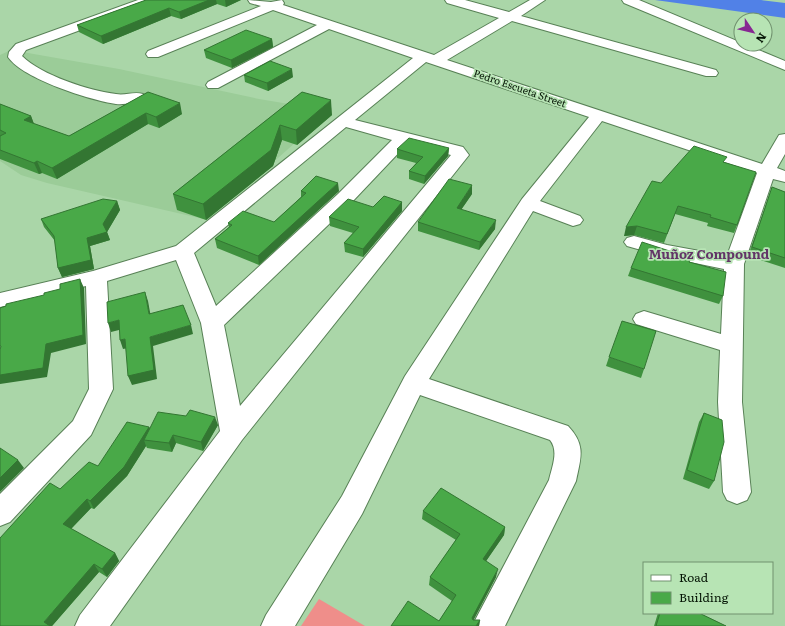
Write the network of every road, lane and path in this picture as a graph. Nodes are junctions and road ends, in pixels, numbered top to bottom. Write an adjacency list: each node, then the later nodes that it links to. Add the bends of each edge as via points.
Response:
1 (150, 0): 14 (street, via 21,47 15,57 19,64 86,91 116,99)
2 (254, 0): 6 (street, Pedro Escueta Street)
3 (451, 0): 7 (street)
4 (539, 0): 7 (street)
5 (628, 0): 11 (street)
6 (277, 3): 8 (street, Pedro Escueta Street); 9 (street)
7 (511, 17): 10 (street); 12 (street)
8 (329, 24): 10 (street, Pedro Escueta Street); 13 (street)
9 (153, 54)
10 (430, 58): 15 (street, Pedro Escueta Street); 16 (street)
11 (785, 66)
12 (711, 73)
13 (213, 84)
14 (138, 97)
15 (599, 115): 19 (street, Pedro Escueta Street); 20 (street)
16 (344, 122): 17 (street); 23 (street)
17 (404, 137): 28 (street, via 345,198); 31 (street, via 457,151 460,155)
18 (785, 139): 19 (street)
19 (776, 173): 24 (street)
20 (529, 203): 21 (street); 30 (street)
21 (573, 220)
22 (634, 242): 24 (street)
23 (183, 251): 25 (street); 28 (street)
24 (734, 264): 29 (street)
25 (96, 277): 26 (street); 33 (street, via 101,389 82,428)
26 (2, 306)
27 (644, 318): 29 (street)
28 (212, 322): 31 (street)
29 (731, 344): 32 (street, via 730,402)
30 (414, 383): 35 (street, via 352,505); 36 (street, via 559,433 567,442 568,456 562,481)
31 (233, 433): 34 (street)
32 (737, 492)
33 (0, 513)
34 (91, 626)
35 (277, 626)
36 (488, 626)

